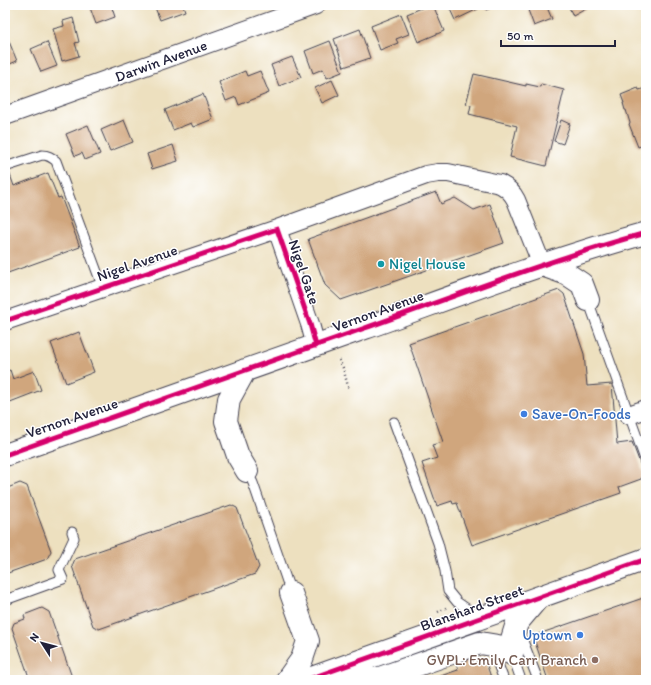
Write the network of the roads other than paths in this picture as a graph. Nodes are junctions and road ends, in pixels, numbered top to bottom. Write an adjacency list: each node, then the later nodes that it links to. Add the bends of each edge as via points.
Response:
1 (316, 5): 2 (street, Darwin Avenue)
2 (5, 116)
3 (5, 167): 7 (lane, via 42,155 56,161)
4 (277, 228): 6 (street, Nigel Avenue, via 426,175 448,173 500,184 507,188 516,200); 7 (street, Nigel Avenue); 10 (street, Nigel Gate)
5 (646, 233): 6 (highway, Vernon Avenue)
6 (542, 265): 8 (highway, via 567,274 582,284); 10 (highway, Vernon Avenue)
7 (103, 288): 9 (street, Nigel Avenue)
8 (588, 300): 13 (lane)
9 (5, 321)
10 (316, 346): 11 (highway, Vernon Avenue)
11 (245, 370): 15 (highway, Vernon Avenue); 17 (highway, via 229,399 226,421 238,456)
12 (646, 409): 13 (street)
13 (629, 415): 16 (lane)
14 (394, 422): 23 (lane, via 438,543 448,591 457,602)
15 (5, 455)
16 (646, 462)
17 (247, 471): 20 (lane)
18 (72, 532): 22 (lane, via 74,538 59,570 63,579)
19 (642, 557): 21 (highway, Blanshard Street)
20 (291, 593): 28 (highway, via 308,641 302,659)
21 (538, 598): 23 (highway, Blanshard Street); 24 (highway, via 517,623)
22 (5, 600)
23 (480, 618): 27 (highway, Blanshard Street)
24 (514, 633): 26 (highway); 31 (lane, via 523,641)
25 (491, 645): 26 (highway); 27 (highway, via 480,643 377,679); 29 (lane)
26 (512, 654): 30 (lane)
27 (314, 677)
28 (287, 680)
29 (504, 680)
30 (521, 680)
31 (538, 680)

